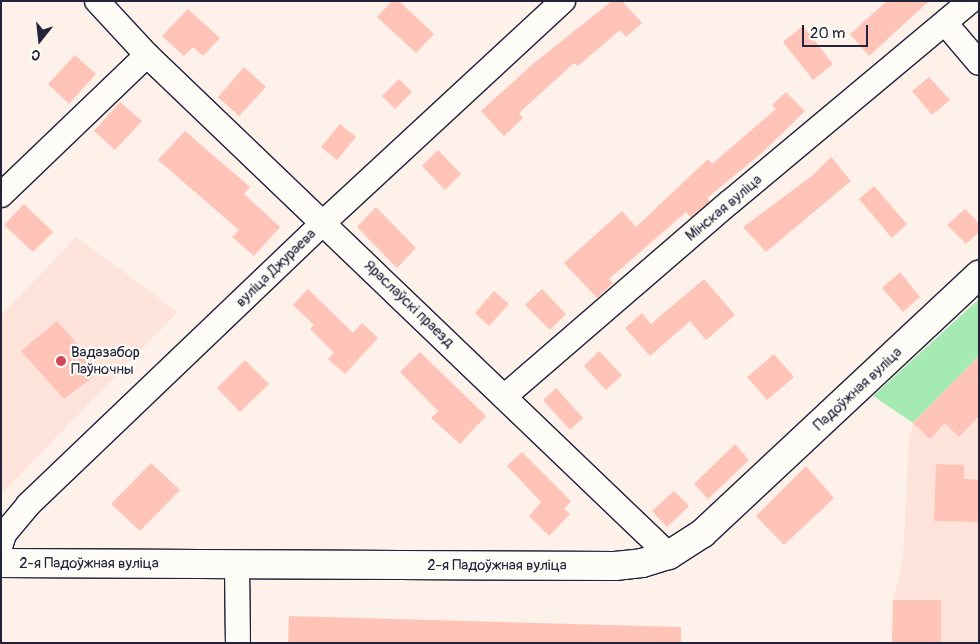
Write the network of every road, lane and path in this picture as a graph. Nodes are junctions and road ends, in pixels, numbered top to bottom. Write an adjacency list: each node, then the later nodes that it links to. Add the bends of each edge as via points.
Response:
1 (97, 1): 5 (street, Яраслаўскі праезд)
2 (563, 1): 8 (street, вуліца Джураева)
3 (970, 1): 4 (street, Мінская вуліца)
4 (945, 23): 6 (street); 10 (street, Мінская вуліца)
5 (147, 55): 7 (street); 8 (street, Яраслаўскі праезд)
6 (979, 63)
7 (1, 195)
8 (324, 222): 10 (street, Яраслаўскі праезд); 12 (street, вуліца Джураева, via 28,506 4,534)
9 (979, 274): 11 (main road, Падоўжная вуліца)
10 (505, 396): 13 (street, Яраслаўскі праезд)
11 (738, 503): 13 (main road, 2-я Падоўжная вуліца, via 704,533)
12 (1, 544)
13 (669, 555): 15 (main road, 2-я Падоўжная вуліца, via 615,566)
14 (1, 563): 15 (main road, 2-я Падоўжная вуліца)
15 (237, 564): 16 (street)
16 (238, 643)

